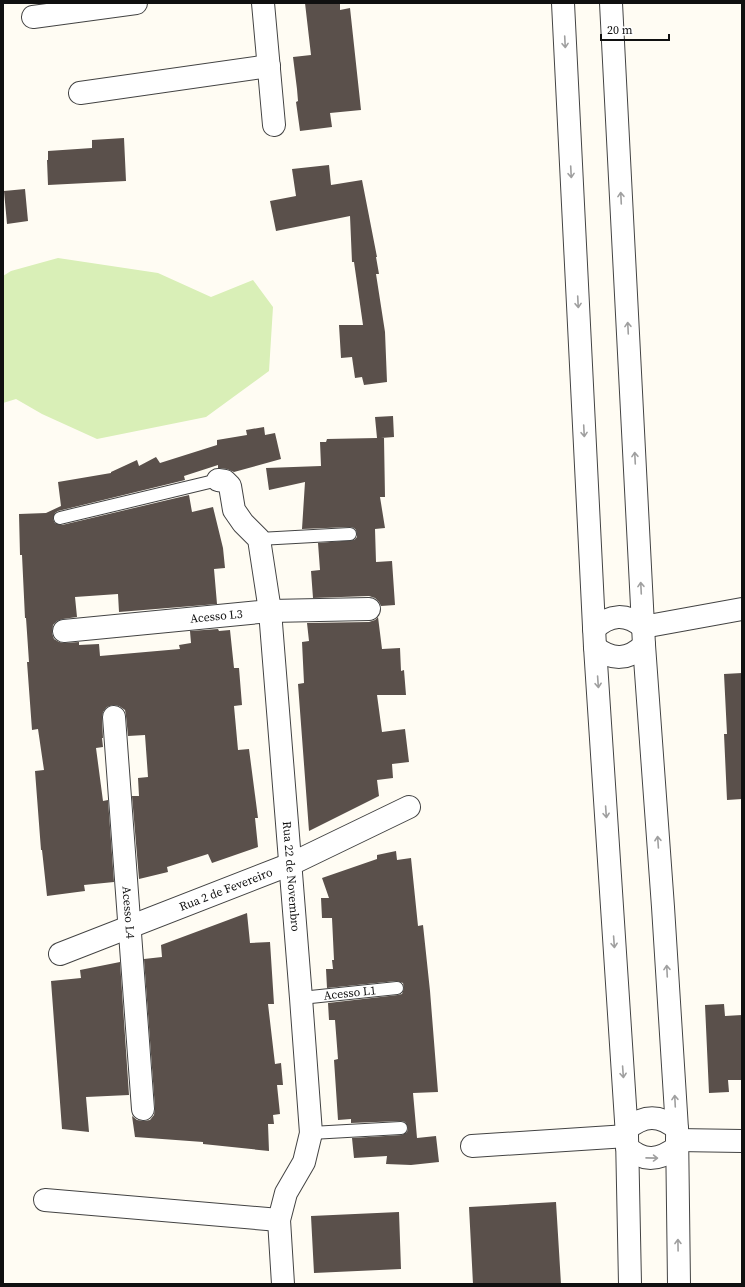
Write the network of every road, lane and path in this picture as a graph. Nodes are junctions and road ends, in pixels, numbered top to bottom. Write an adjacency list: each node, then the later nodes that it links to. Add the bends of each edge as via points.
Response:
1 (136, 3): 5 (street)
2 (263, 3): 6 (street)
3 (563, 3): 18 (street, one-way to 18)
4 (612, 3): 17 (street, one-way to 4)
5 (33, 17)
6 (269, 66): 7 (street); 8 (street)
7 (80, 93)
8 (274, 125)
9 (218, 480): 10 (lane); 12 (street, via 225,481 230,486 234,510)
10 (60, 518)
11 (350, 534): 12 (lane)
12 (258, 539): 15 (street, Rua 22 de Novembro)
13 (369, 608): 15 (street, Acesso L3)
14 (742, 609): 17 (street)
15 (270, 611): 16 (street, Acesso L3); 21 (street, Rua 22 de Novembro)
16 (64, 631)
17 (644, 636): 18 (street, via 636,621 618,617 609,618 601,623); 18 (street, via 638,651 621,657 602,653); 30 (street, one-way to 17)
18 (595, 638): 29 (street, one-way to 29)
19 (114, 717): 22 (street, Acesso L4)
20 (409, 807): 21 (street, Rua 2 de Fevereiro)
21 (291, 864): 22 (street, Rua 2 de Fevereiro); 25 (street, Rua 22 de Novembro)
22 (129, 926): 23 (street, Rua 2 de Fevereiro); 26 (street, Acesso L4)
23 (60, 954)
24 (397, 988): 25 (lane, Acesso L1)
25 (301, 998): 28 (street, Rua 22 de Novembro)
26 (142, 1109)
27 (401, 1128): 28 (lane)
28 (311, 1133): 34 (street, Rua 22 de Novembro, via 304,1162 286,1193)
29 (627, 1137): 30 (street, one-way to 30, via 634,1153 652,1158 661,1157); 30 (street, via 634,1123 652,1118 670,1123); 32 (street); 36 (street)
30 (677, 1139): 31 (street); 37 (street, one-way to 30)
31 (742, 1141)
32 (472, 1146)
33 (45, 1200): 34 (street)
34 (279, 1220): 35 (street, Rua 22 de Novembro)
35 (283, 1284)
36 (630, 1284)
37 (679, 1284)

